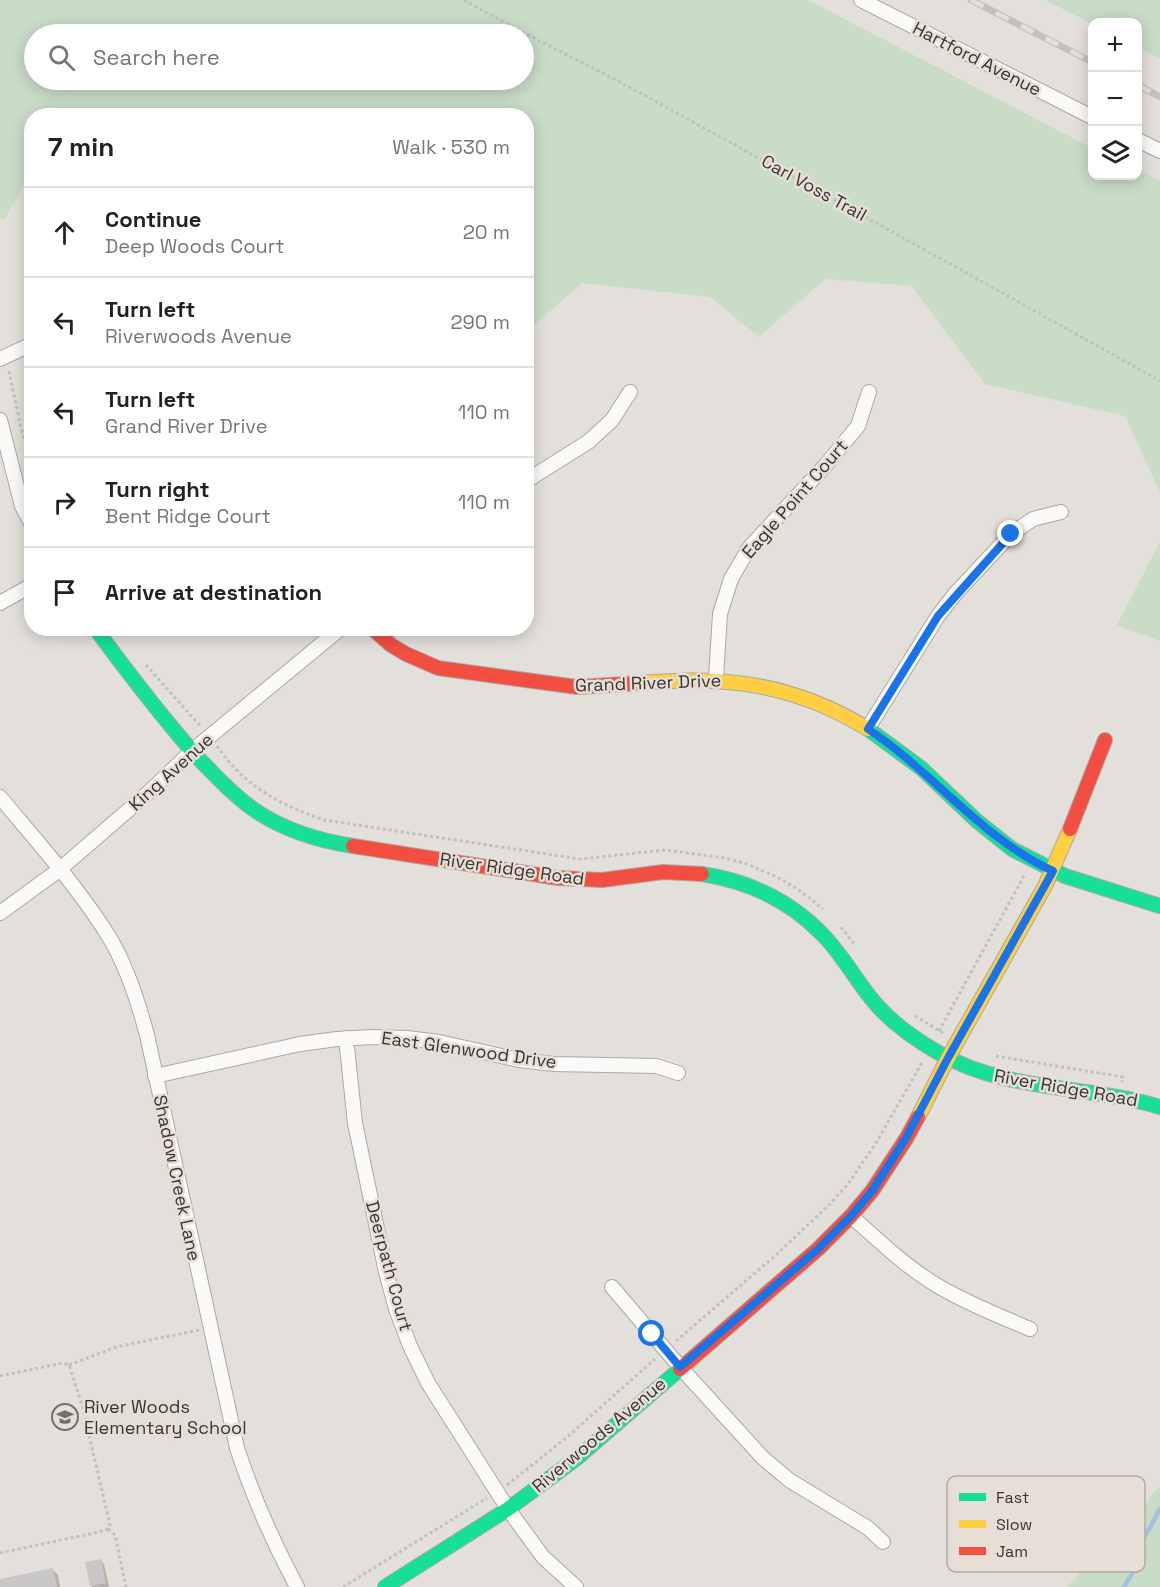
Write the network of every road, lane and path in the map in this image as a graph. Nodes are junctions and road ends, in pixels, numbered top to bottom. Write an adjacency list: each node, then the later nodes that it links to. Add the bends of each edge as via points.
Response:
1 (464, 0): 3 (path, Carl Voss Trail)
2 (861, 0): 5 (street, Hartford Avenue)
3 (506, 24)
4 (534, 38): 10 (path, Carl Voss Trail, via 900,235)
5 (1088, 115)
6 (1142, 142): 7 (street)
7 (1160, 151)
8 (24, 349): 9 (street)
9 (4, 363): 14 (path)
10 (1160, 381)
11 (630, 392): 15 (street, via 612,420 596,435)
12 (869, 392): 24 (street, Eagle Point Court, via 858,426 749,548 731,579 720,614)
13 (0, 420): 16 (street)
14 (24, 438)
15 (534, 476)
16 (24, 510)
17 (1061, 512): 25 (street, via 1033,519 1011,534 955,594)
18 (24, 590): 19 (street)
19 (0, 603)
20 (101, 636): 28 (street, River Ridge Road)
21 (331, 636): 28 (street, King Avenue)
22 (379, 636): 24 (street, Grand River Drive, via 428,665 504,678 584,687)
23 (144, 663): 26 (path)
24 (716, 678): 25 (street, Grand River Drive, via 797,696)
25 (868, 729): 32 (street, Grand River Drive, via 909,759 1011,849)
26 (204, 730)
27 (1105, 740): 32 (street, Riverwoods Avenue)
28 (192, 751): 30 (street, King Avenue); 38 (street, River Ridge Road, via 258,813 309,837 558,878 608,879 675,871 703,873 756,889 809,922 840,954 888,1017 906,1033)
29 (0, 797): 30 (street, Shadow Creek Lane)
30 (59, 870): 34 (street, King Avenue); 40 (street, Shadow Creek Lane, via 93,912 126,972 139,1006)
31 (1028, 870): 36 (path)
32 (1053, 871): 33 (street, Grand River Drive); 38 (street, Riverwoods Avenue)
33 (1160, 906)
34 (0, 913)
35 (346, 1038): 39 (street, East Glenwood Drive, via 407,1038 519,1060 656,1066); 40 (street, East Glenwood Drive, via 300,1044); 53 (street, Deerpath Court, via 355,1123 396,1309 428,1383)
36 (934, 1041)
37 (925, 1057): 46 (path, via 848,1184 783,1248)
38 (948, 1058): 41 (street, River Ridge Road, via 1000,1078); 42 (street, Riverwoods Avenue, via 893,1162)
39 (678, 1073)
40 (155, 1076): 44 (street, Shadow Creek Lane)
41 (1160, 1107)
42 (851, 1216): 45 (street, via 937,1285); 49 (street, Riverwoods Avenue)
43 (612, 1287): 49 (street)
44 (209, 1328): 48 (path, via 116,1347); 58 (street, Shadow Creek Lane, via 247,1481)
45 (1030, 1329)
46 (672, 1345)
47 (658, 1356): 51 (path)
48 (69, 1365): 50 (path); 54 (path, via 109,1518)
49 (680, 1367): 53 (street, Riverwoods Avenue, via 577,1458); 55 (street, via 763,1458 789,1480)
50 (0, 1376)
51 (503, 1488)
52 (488, 1497): 59 (path)
53 (508, 1509): 60 (street, Riverwoods Avenue); 61 (street, Deerpath Court, via 543,1557)
54 (108, 1529): 56 (path); 57 (path, via 115,1535)
55 (884, 1542)
56 (0, 1553)
57 (126, 1587)
58 (297, 1587)
59 (343, 1587)
60 (385, 1587)
61 (576, 1587)

